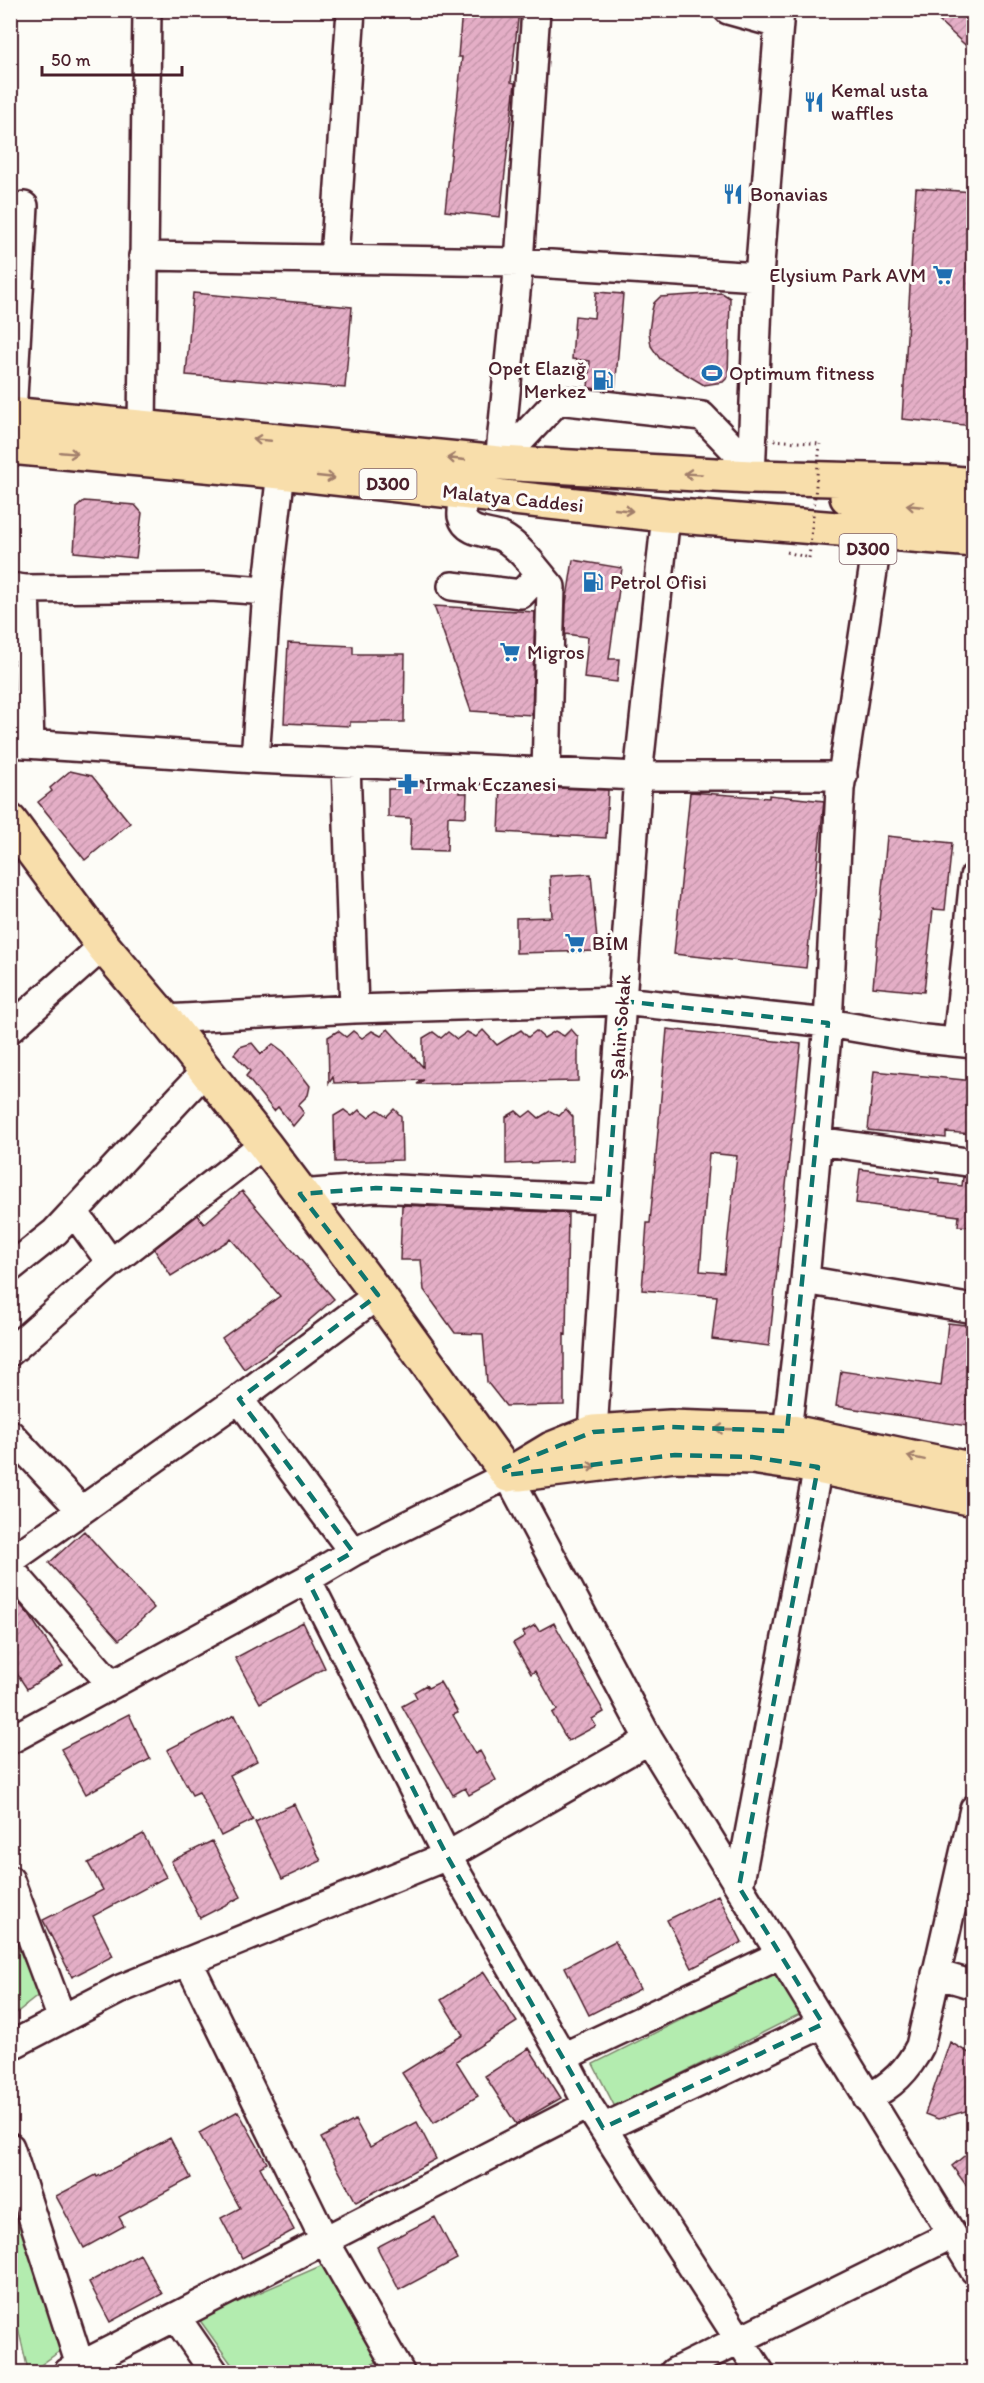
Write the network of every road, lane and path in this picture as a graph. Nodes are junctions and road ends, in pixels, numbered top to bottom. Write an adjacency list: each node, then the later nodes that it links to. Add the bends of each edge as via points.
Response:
1 (147, 10): 7 (street)
2 (351, 10): 8 (street)
3 (536, 10): 9 (street)
4 (728, 10): 5 (street)
5 (779, 17): 10 (street)
6 (24, 206): 11 (street)
7 (143, 256): 8 (street); 12 (street)
8 (334, 259): 9 (street)
9 (519, 262): 10 (street); 15 (street)
10 (759, 277): 13 (street)
11 (11, 414): 12 (main road, Malatya Caddesi / D300)
12 (142, 429): 15 (main road, Malatya Caddesi / D300, one-way to 12)
13 (751, 438): 17 (street); 25 (path, bridge, via 820,444)
14 (10, 447): 16 (main road, Malatya Caddesi / D300, one-way to 16)
15 (499, 463): 17 (main road, Malatya Caddesi / D300, one-way to 15); 17 (street, via 558,400 702,416)
16 (281, 472): 19 (main road, Malatya Caddesi / D300, one-way to 19); 30 (street)
17 (751, 473): 18 (main road, D300); 20 (main road, one-way to 17, via 870,501)
18 (974, 485)
19 (465, 493): 21 (main road, Malatya Caddesi / D300, one-way to 21); 27 (street, via 465,521 479,532 502,537)
20 (974, 513)
21 (666, 515): 22 (main road, Malatya Caddesi / D300); 35 (street, Şahin Sokak)
22 (765, 523): 23 (main road); 24 (main road, D300)
23 (974, 540)
24 (876, 550): 26 (main road, D300); 36 (street)
25 (809, 558)
26 (974, 558)
27 (540, 574): 28 (street, via 521,594); 34 (street, via 551,587)
28 (452, 586)
29 (18, 588): 30 (street, via 211,587); 31 (street)
30 (267, 591): 32 (street)
31 (20, 744): 32 (street)
32 (255, 759): 33 (street)
33 (346, 763): 34 (street); 41 (street)
34 (546, 772): 35 (street)
35 (638, 776): 36 (street); 40 (street, Şahin Sokak)
36 (843, 776): 43 (street)
37 (10, 821): 39 (main road)
38 (974, 877): 45 (street)
39 (103, 946): 42 (main road); 44 (street)
40 (622, 1001): 41 (street); 43 (street); 51 (street, Şahin Sokak)
41 (354, 1009): 42 (street)
42 (165, 1019): 46 (main road)
43 (828, 1023): 45 (street); 47 (street)
44 (10, 1029)
45 (965, 1043)
46 (207, 1070): 48 (main road); 52 (street)
47 (818, 1141): 49 (street); 55 (street)
48 (264, 1144): 50 (main road); 53 (street)
49 (974, 1163)
50 (300, 1194): 51 (street, via 376,1188); 56 (main road)
51 (608, 1199): 61 (street, Şahin Sokak)
52 (74, 1212): 53 (street); 54 (street)
53 (111, 1263): 58 (street)
54 (10, 1268)
55 (805, 1280): 57 (street); 60 (street)
56 (378, 1295): 59 (street); 65 (main road)
57 (974, 1310)
58 (10, 1352)
59 (239, 1399): 67 (street); 68 (street)
60 (787, 1431): 61 (main road, one-way to 61, via 670,1427); 64 (main road, one-way to 60)
61 (593, 1432): 65 (main road, via 551,1449)
62 (10, 1434): 67 (street)
63 (818, 1467): 65 (main road, one-way to 63, via 675,1455 752,1457); 66 (main road); 78 (street)
64 (974, 1470)
65 (508, 1475): 68 (street); 74 (street)
66 (974, 1499)
67 (81, 1510): 69 (street)
68 (353, 1552): 71 (street)
69 (10, 1561)
70 (10, 1569): 72 (street)
71 (307, 1580): 72 (street); 76 (street)
72 (111, 1684): 73 (street)
73 (10, 1740)
74 (649, 1740): 76 (street); 78 (street)
75 (974, 1809): 81 (street)
76 (447, 1856): 80 (street); 86 (street)
77 (10, 1880): 83 (street)
78 (739, 1887): 79 (street)
79 (780, 1955): 84 (street); 86 (street)
80 (188, 1961): 83 (street); 92 (street)
81 (936, 1974): 82 (street); 87 (street, via 914,2058 899,2078)
82 (974, 1985)
83 (62, 2019): 85 (street)
84 (823, 2024): 87 (street); 89 (street)
85 (10, 2046)
86 (563, 2057): 88 (street)
87 (867, 2098): 91 (street)
88 (588, 2105): 89 (street); 92 (street)
89 (603, 2128): 95 (street)
90 (10, 2148): 96 (street)
91 (951, 2235): 93 (street); 95 (street)
92 (325, 2241): 94 (street); 98 (street)
93 (974, 2270)
94 (176, 2317): 96 (street); 97 (street)
95 (740, 2338): 99 (street); 100 (street)
96 (74, 2369)
97 (214, 2373)
98 (400, 2373)
99 (674, 2373)
100 (760, 2373)

